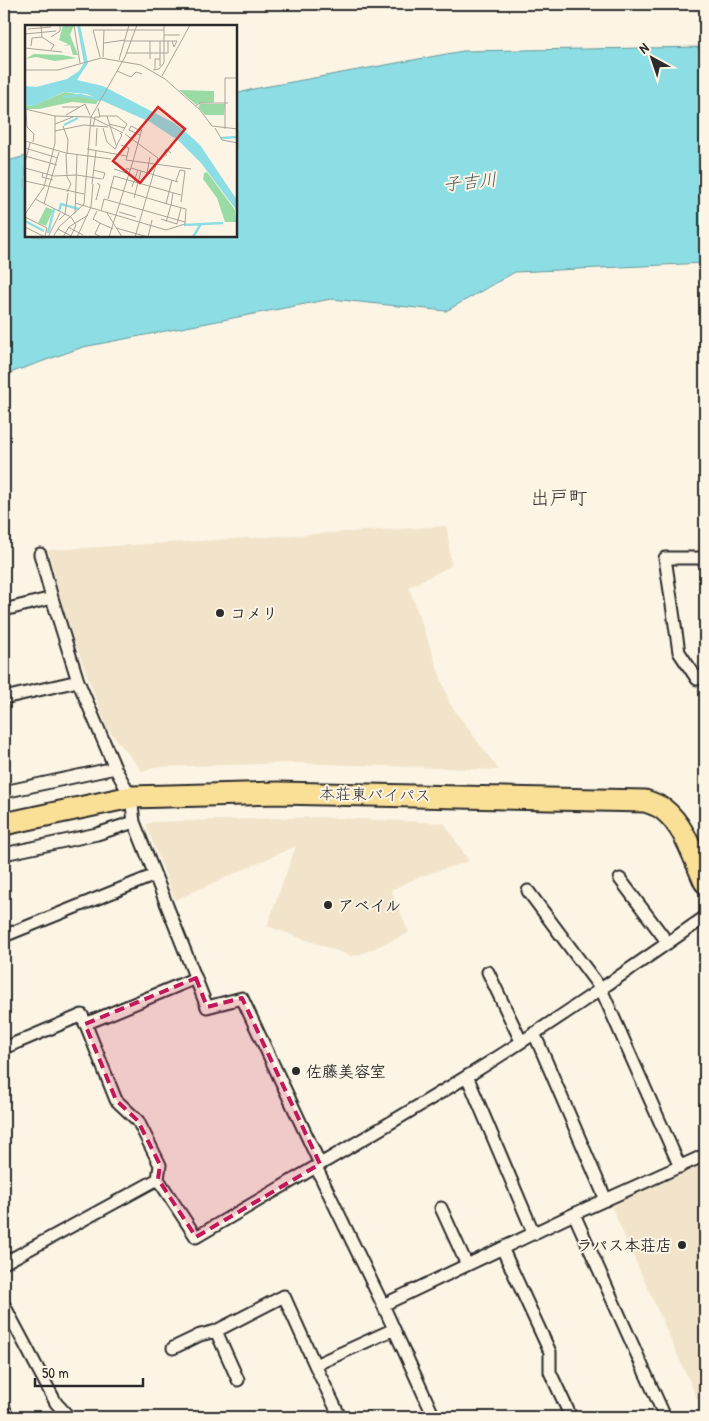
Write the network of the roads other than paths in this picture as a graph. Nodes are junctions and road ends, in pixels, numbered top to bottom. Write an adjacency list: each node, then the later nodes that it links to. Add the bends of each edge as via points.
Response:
1 (40, 554): 3 (street)
2 (705, 558): 5 (street, via 665,558 679,652 697,679)
3 (52, 598): 4 (street); 6 (street)
4 (4, 610)
5 (705, 674)
6 (78, 681): 7 (street); 8 (street)
7 (4, 698)
8 (115, 768): 9 (street); 10 (street)
9 (4, 792)
10 (132, 797): 11 (street); 12 (highway, 本荘東バイパス); 16 (highway, 本荘東バイパス, via 278,793 645,801 663,809 674,821 687,841)
11 (134, 822): 13 (street, via 97,834); 14 (street)
12 (4, 824)
13 (4, 854)
14 (155, 875): 19 (street); 22 (street)
15 (620, 878): 20 (street)
16 (705, 882)
17 (528, 891): 23 (street)
18 (705, 917): 20 (street)
19 (4, 936)
20 (668, 943): 23 (street)
21 (488, 972): 26 (street)
22 (196, 978): 24 (street); 30 (street, via 207,1007 242,998)
23 (600, 989): 25 (street); 31 (street)
24 (85, 1024): 27 (street, via 82,1015); 32 (street, via 116,1100 138,1121 160,1165)
25 (534, 1033): 26 (street); 33 (street)
26 (521, 1041): 28 (street)
27 (4, 1048)
28 (467, 1076): 30 (street); 36 (street)
29 (705, 1155): 31 (street)
30 (318, 1165): 32 (street, via 196,1237); 40 (street)
31 (680, 1167): 33 (street)
32 (158, 1179): 38 (street)
33 (606, 1200): 35 (street)
34 (441, 1208): 39 (street)
35 (574, 1214): 36 (street); 51 (street)
36 (534, 1234): 37 (street)
37 (502, 1248): 39 (street); 50 (street, via 550,1352 550,1372)
38 (4, 1263)
39 (466, 1265): 40 (street)
40 (383, 1305): 42 (street)
41 (4, 1306): 47 (street, via 56,1403)
42 (394, 1329): 45 (street); 49 (street)
43 (216, 1331): 44 (street); 45 (street, via 284,1296); 46 (street)
44 (173, 1348)
45 (315, 1364): 48 (street)
46 (238, 1380)
47 (69, 1417)
48 (340, 1417)
49 (434, 1417)
50 (571, 1417)
51 (665, 1417)

